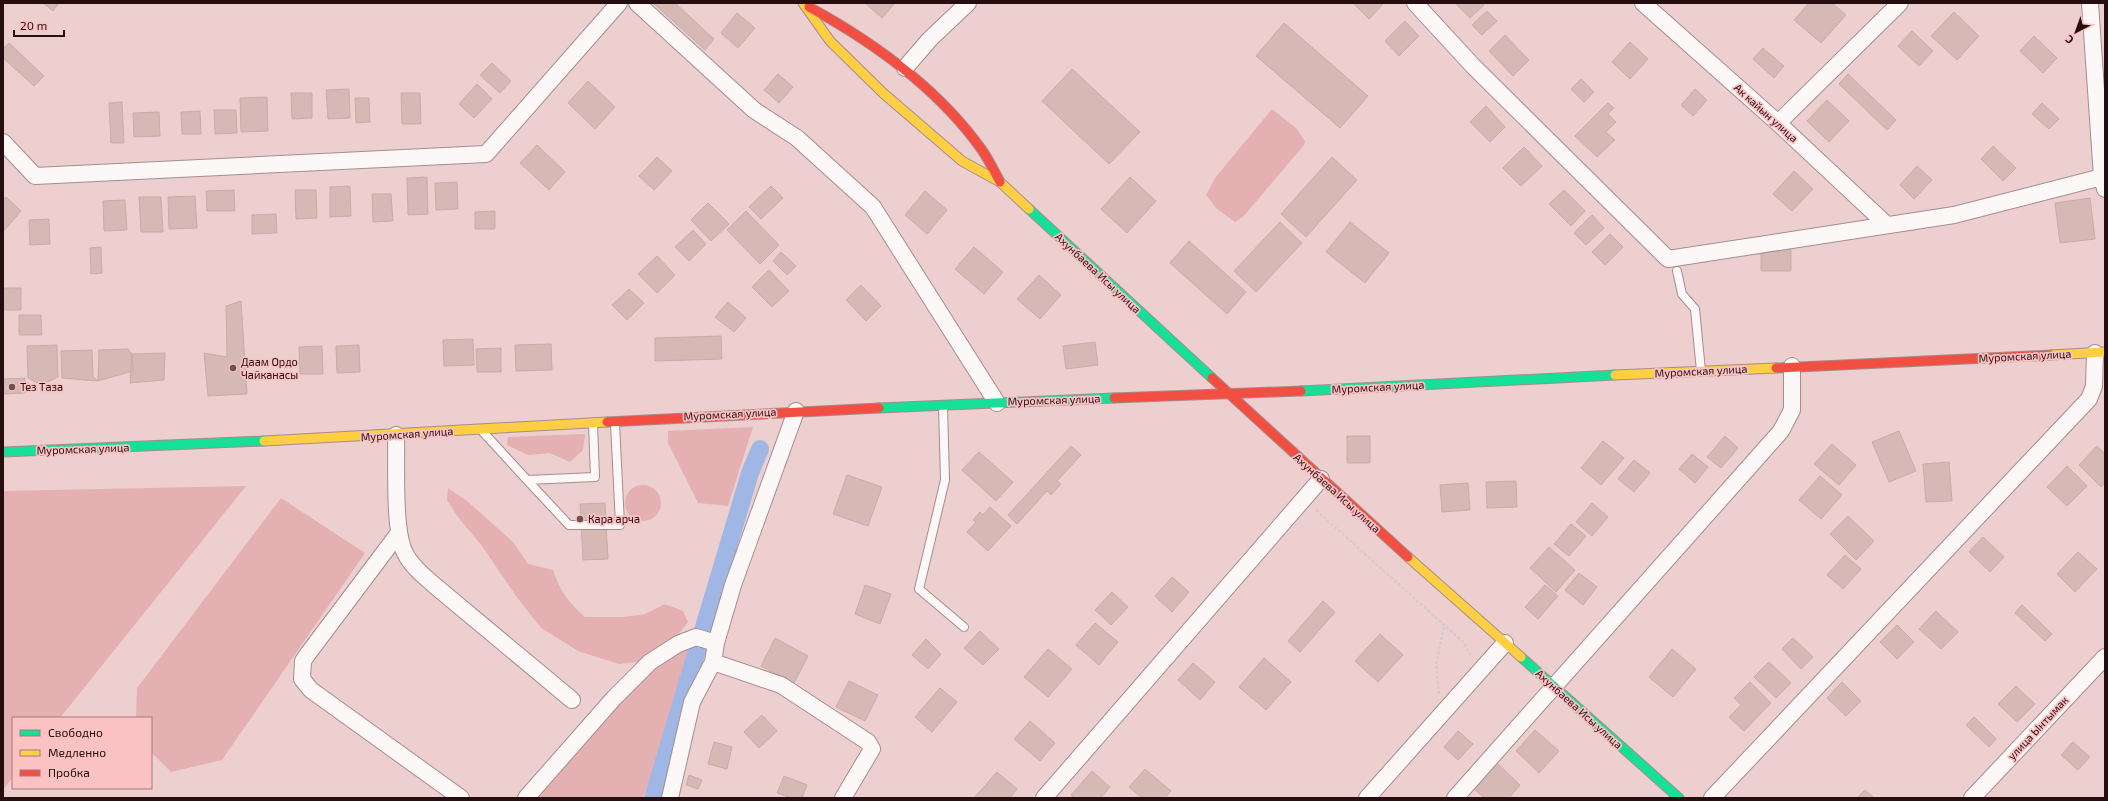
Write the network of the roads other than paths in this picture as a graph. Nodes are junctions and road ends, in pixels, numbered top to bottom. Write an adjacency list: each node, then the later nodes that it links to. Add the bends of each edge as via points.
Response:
1 (619, 3): 12 (street, via 486,154 35,176)
2 (637, 3): 21 (street, via 754,110 797,138 873,207)
3 (968, 3): 10 (street, via 930,39)
4 (1415, 3): 16 (street, via 1473,66)
5 (1642, 3): 11 (street, Ак кайын улица)
6 (1900, 3): 11 (street)
7 (2090, 3): 9 (street)
8 (806, 4): 10 (main road, Ахунбаева Исы улица); 13 (main road, Ахунбаева Исы улица, via 830,41 883,93 962,161)
9 (2099, 38): 14 (street)
10 (905, 68): 13 (main road, Ахунбаева Исы улица, via 979,145)
11 (1778, 123): 15 (street, Ак кайын улица)
12 (3, 142)
13 (1000, 182): 20 (main road, Ахунбаева Исы улица)
14 (2104, 183): 15 (street, via 1954,215)
15 (1887, 226): 16 (street, via 1684,256)
16 (1673, 265): 19 (lane, via 1682,294 1695,308)
17 (2100, 352): 18 (main road, Муромская улица); 47 (street, via 2089,399)
18 (1792, 366): 19 (main road, Муромская улица); 37 (street, via 1792,410 1782,431)
19 (1701, 371): 20 (main road, Муромская улица)
20 (1228, 394): 21 (main road, Муромская улица); 29 (main road, Ахунбаева Исы улица)
21 (997, 402): 22 (main road, Муромская улица)
22 (943, 405): 23 (main road, Муромская улица); 32 (lane, via 945,480 918,589)
23 (796, 411): 24 (main road, Муромская улица); 33 (street, via 733,586)
24 (615, 420): 25 (main road, Муромская улица); 30 (lane, via 620,525 569,525)
25 (593, 422): 26 (main road, Муромская улица); 30 (lane, via 595,477)
26 (480, 429): 27 (main road, Муромская улица); 30 (lane)
27 (396, 435): 28 (main road, Муромская улица); 31 (street)
28 (3, 452)
29 (1321, 479): 34 (main road, Ахунбаева Исы улица); 43 (street)
30 (527, 480)
31 (398, 534): 38 (street, via 405,554 417,569); 39 (street, via 307,655 303,661 302,678 311,690)
32 (964, 628)
33 (706, 640): 36 (street); 40 (street, via 678,644 650,662 614,698)
34 (1505, 643): 37 (main road, Ахунбаева Исы улица); 44 (street)
35 (2105, 657): 48 (street, улица Ынтымак)
36 (713, 662): 41 (street, via 692,702); 42 (street, via 781,685 868,742 872,749)
37 (1554, 687): 45 (street); 46 (main road, Ахунбаева Исы улица)
38 (572, 700)
39 (461, 798)
40 (526, 798)
41 (670, 798)
42 (843, 798)
43 (1044, 798)
44 (1367, 798)
45 (1455, 798)
46 (1679, 798)
47 (1712, 798)
48 (1972, 798)

